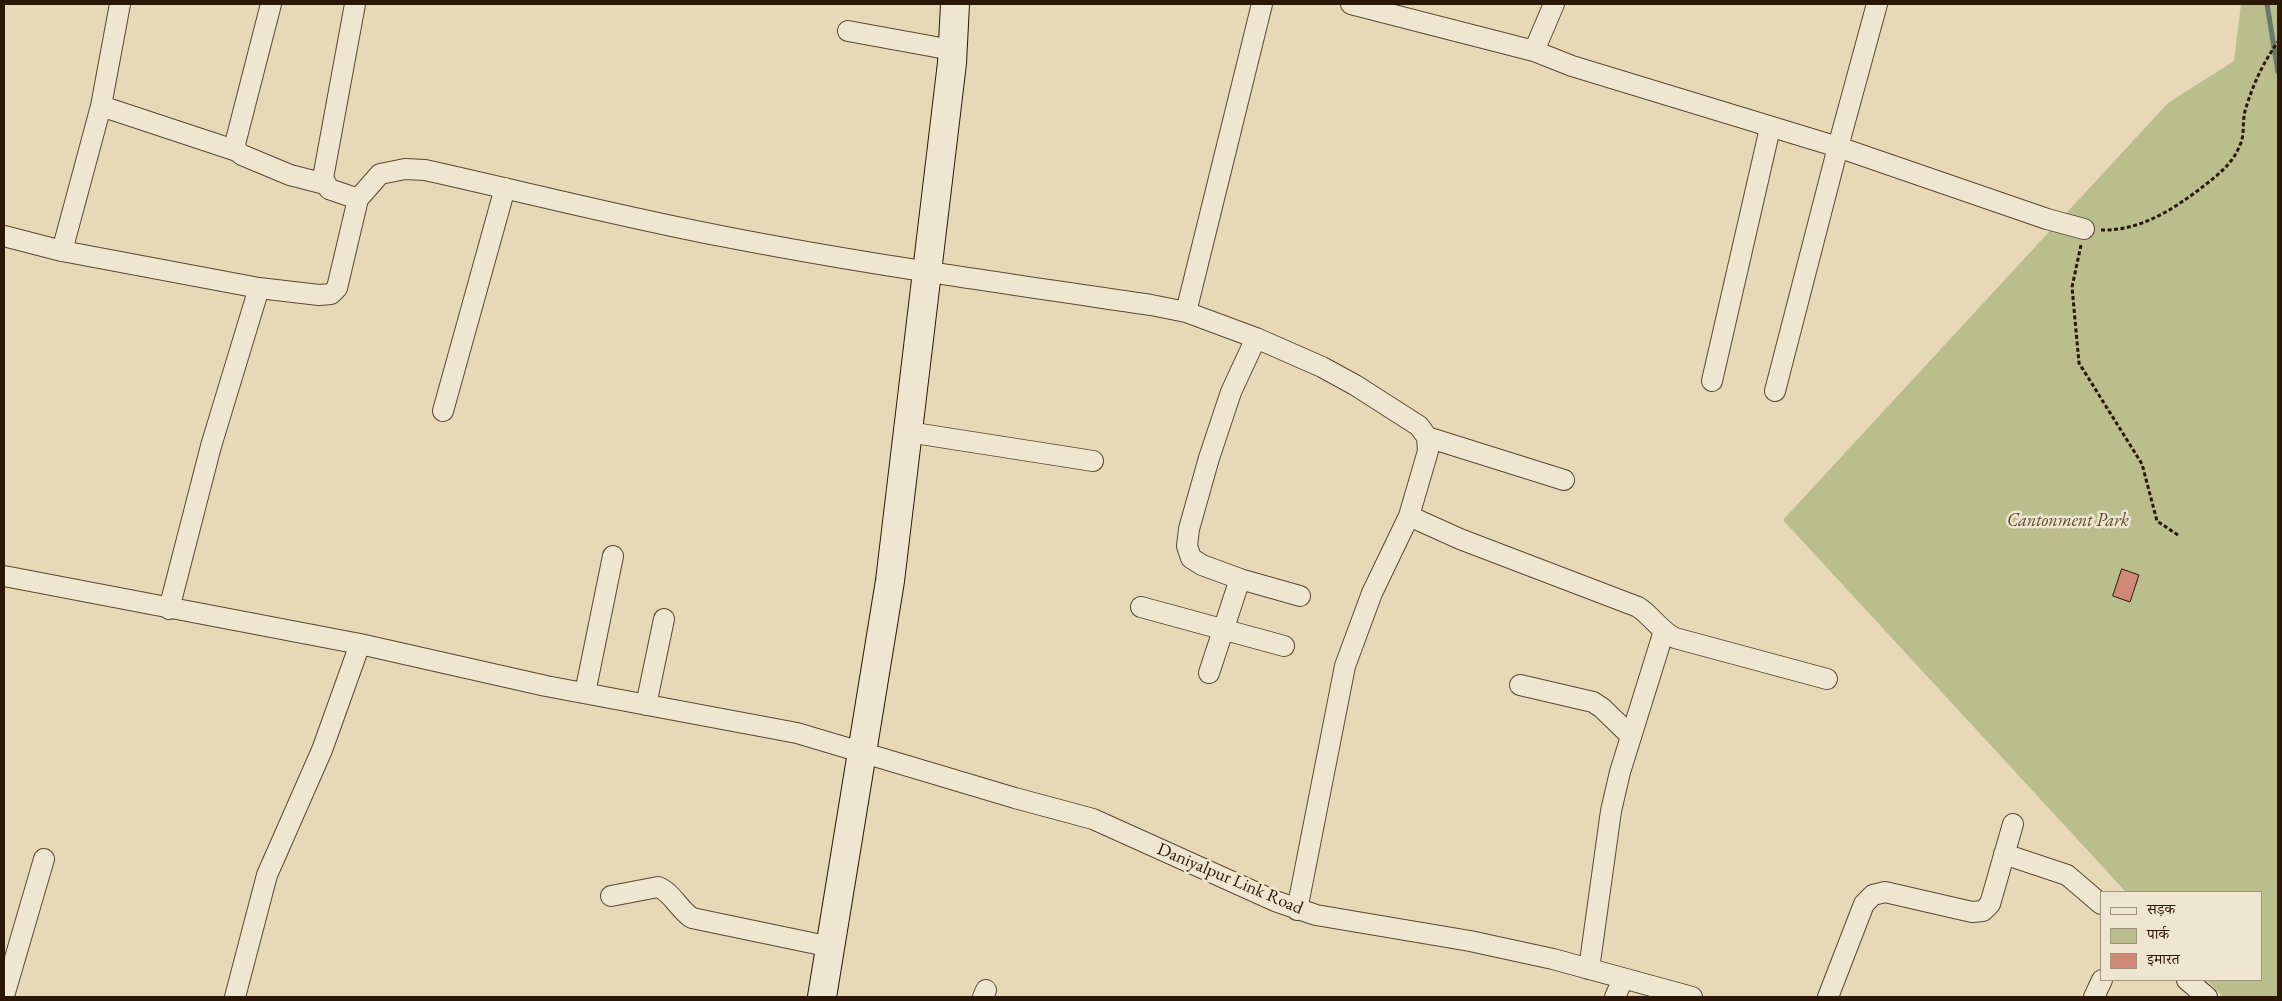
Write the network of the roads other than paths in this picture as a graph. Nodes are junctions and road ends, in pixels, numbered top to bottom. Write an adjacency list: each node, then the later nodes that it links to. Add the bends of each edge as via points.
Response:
1 (120, 4): 12 (street)
2 (271, 4): 15 (street, via 237,132)
3 (355, 4): 16 (street, via 325,165)
4 (955, 4): 10 (street)
5 (1262, 4): 24 (street)
6 (1351, 4): 11 (street)
7 (1554, 4): 11 (street)
8 (1877, 4): 14 (street)
9 (848, 31): 10 (street)
10 (952, 50): 22 (street)
11 (1534, 51): 13 (street)
12 (101, 106): 15 (street); 21 (street)
13 (1770, 128): 14 (street); 26 (street)
14 (1838, 147): 19 (street); 27 (street)
15 (237, 151): 16 (street, via 290,175)
16 (325, 184): 18 (street, via 329,189)
17 (505, 188): 18 (street, via 426,170 405,169 380,174); 22 (street, via 593,210 723,236); 28 (street)
18 (358, 199): 23 (street, via 337,288 330,294 319,295)
19 (2084, 229)
20 (4, 236): 21 (street)
21 (62, 251): 23 (street)
22 (927, 272): 24 (street); 29 (street)
23 (259, 288): 39 (street, via 211,446)
24 (1186, 312): 25 (street)
25 (1256, 338): 30 (street, via 1355,385 1419,426); 36 (street, via 1231,392 1209,458 1187,546 1191,558 1202,565)
26 (1712, 382)
27 (1775, 391)
28 (443, 412)
29 (908, 432): 31 (street); 51 (street, via 890,582)
30 (1427, 437): 32 (street); 33 (street, via 1428,451)
31 (1093, 461)
32 (1564, 480)
33 (1409, 516): 42 (street, via 1460,539 1638,607); 57 (street, via 1372,593 1344,666)
34 (613, 556): 48 (street)
35 (4, 576): 39 (street, Daniyalpur Link Road)
36 (1240, 579): 37 (street); 41 (street)
37 (1300, 596)
38 (1141, 607): 41 (street)
39 (169, 609): 43 (street, Daniyalpur Link Road)
40 (664, 619): 49 (street)
41 (1223, 630): 44 (street); 45 (street)
42 (1664, 631): 46 (street, via 1675,638); 50 (street)
43 (360, 644): 48 (street, Daniyalpur Link Road); 64 (street, via 322,750 267,875)
44 (1284, 646)
45 (1209, 673)
46 (1827, 679)
47 (1520, 684): 50 (street, via 1593,702)
48 (585, 693): 49 (street, Daniyalpur Link Road)
49 (646, 705): 51 (street, Daniyalpur Link Road, via 797,734)
50 (1631, 736): 59 (street, via 1612,811)
51 (863, 754): 57 (street, Daniyalpur Link Road, via 1093,819); 58 (street)
52 (2012, 824): 53 (street)
53 (2004, 854): 56 (street, via 2067,875); 68 (street, via 1990,904 1983,911 1972,912 1885,892 1873,895 1864,904)
54 (44, 859): 63 (street)
55 (611, 896): 58 (street, via 658,887 692,918)
56 (2100, 903)
57 (1297, 910): 59 (street, Daniyalpur Link Road, via 1470,941)
58 (830, 947): 65 (street)
59 (1589, 969): 60 (street, Daniyalpur Link Road)
60 (1623, 979): 66 (street); 67 (street, Daniyalpur Link Road)
61 (2102, 981): 69 (street)
62 (2188, 981): 70 (street)
63 (4, 996)
64 (235, 997)
65 (822, 997)
66 (1615, 997)
67 (1692, 997)
68 (1828, 997)
69 (2094, 997)
70 (2207, 997)

